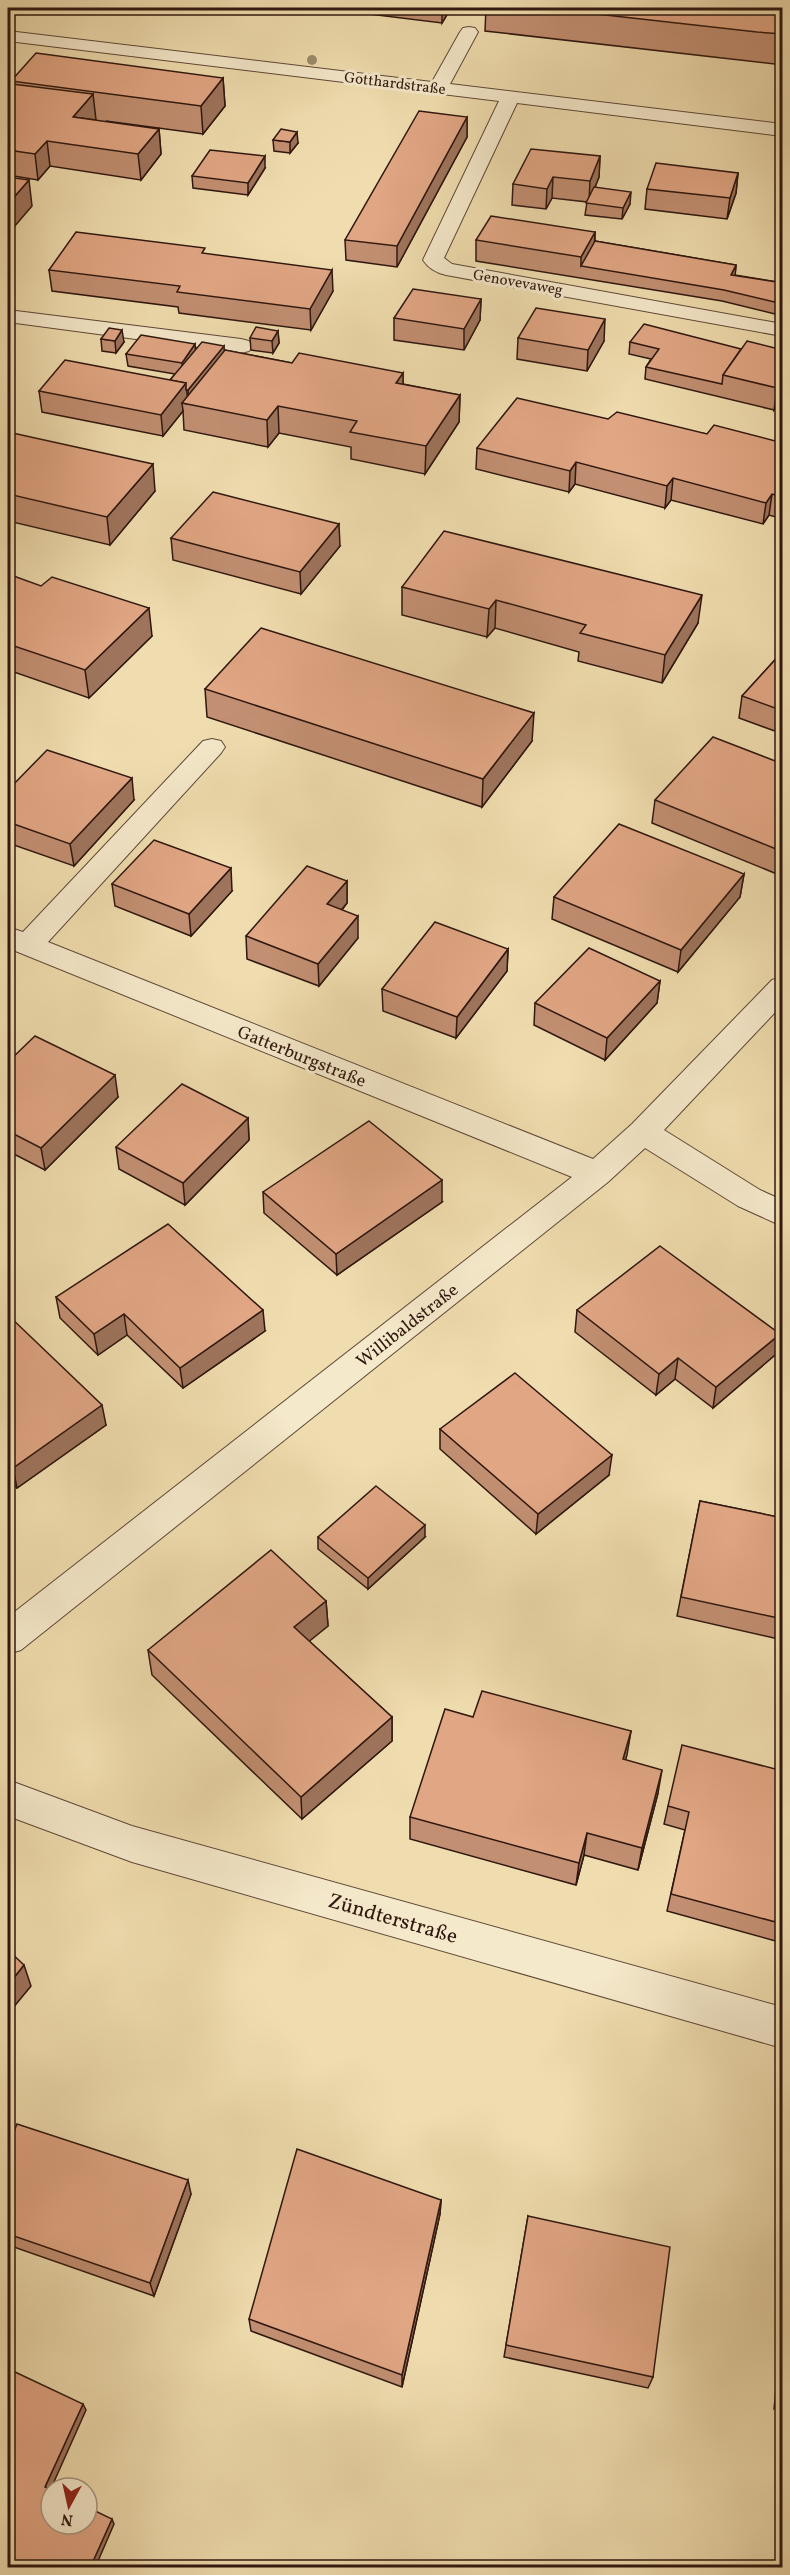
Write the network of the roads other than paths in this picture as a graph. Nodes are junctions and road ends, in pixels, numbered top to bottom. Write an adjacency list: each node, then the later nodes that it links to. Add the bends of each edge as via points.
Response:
1 (469, 32): 4 (street)
2 (15, 38): 3 (street); 4 (street, Gotthardstraße)
3 (8, 55)
4 (438, 88): 5 (street, Gotthardstraße)
5 (511, 96): 6 (street, Gotthardstraße); 8 (street, Genovevaweg, via 434,260 446,269)
6 (783, 130)
7 (8, 316): 9 (street)
8 (783, 330)
9 (241, 346)
10 (212, 747): 11 (street)
11 (18, 941): 14 (street, Gatterburgstraße)
12 (783, 987): 13 (street, Willibaldstraße)
13 (643, 1132): 14 (street, Willibaldstraße); 15 (street, via 749,1198)
14 (597, 1174): 16 (street, Willibaldstraße)
15 (783, 1214)
16 (8, 1638)
17 (8, 1798): 18 (street, Zündterstraße, via 132,1844)
18 (783, 2028)

